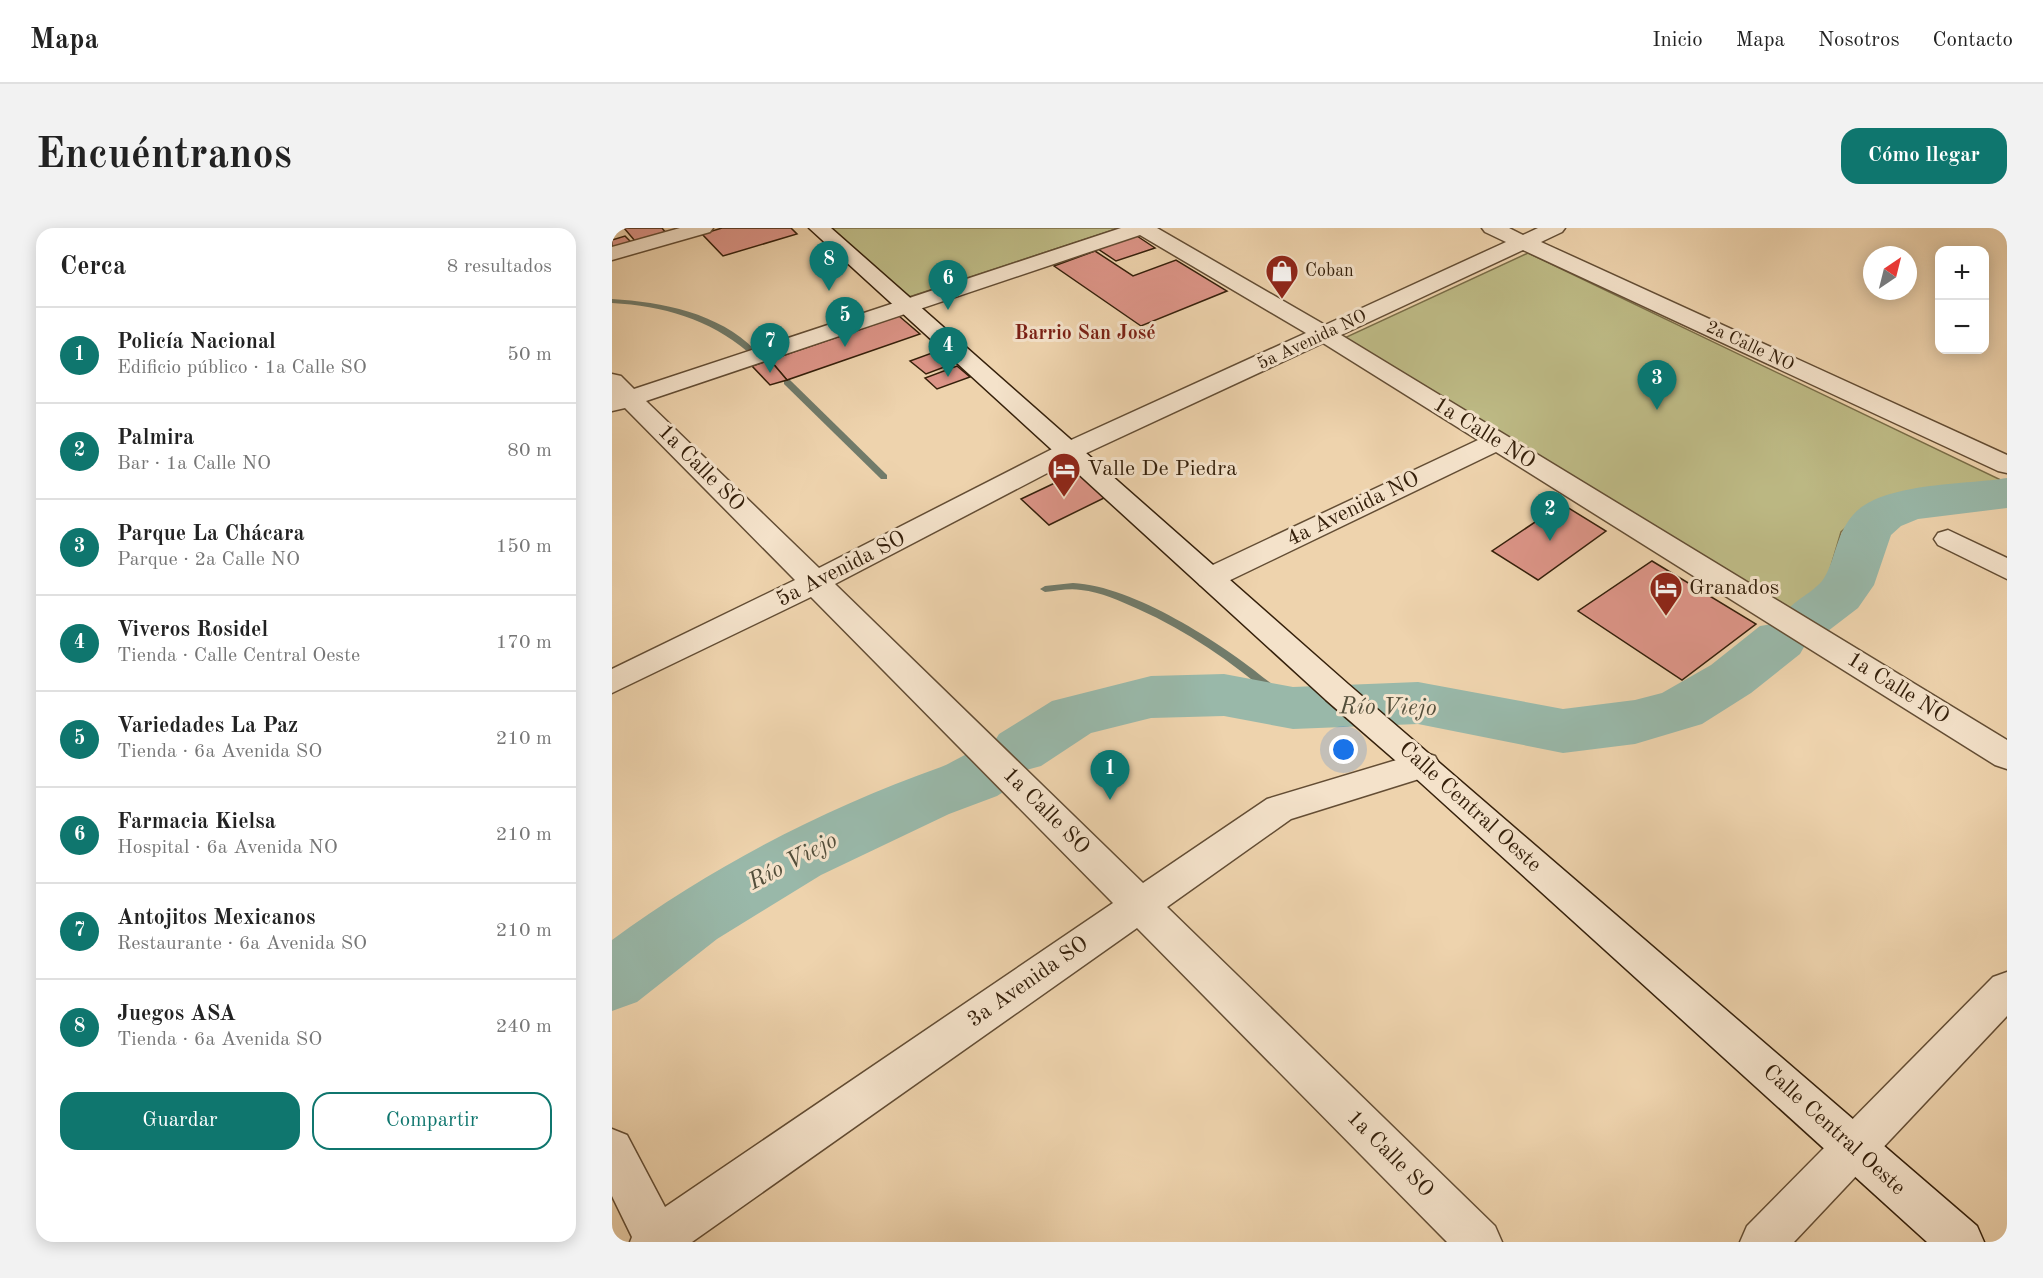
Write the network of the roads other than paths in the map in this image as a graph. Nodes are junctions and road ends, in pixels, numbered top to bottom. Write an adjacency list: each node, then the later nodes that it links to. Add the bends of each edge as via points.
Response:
1 (703, 228): 7 (street)
2 (819, 228): 8 (street, Calle Central Oeste)
3 (1142, 228): 8 (street); 9 (street, 1a Calle NO)
4 (1492, 228): 6 (street, 2a Calle NO)
5 (1555, 228): 6 (street, 5a Avenida NO)
6 (1526, 243): 9 (street, 5a Avenida NO); 13 (street, 2a Calle NO)
7 (612, 254)
8 (907, 306): 10 (street, via 729,365); 12 (street, Calle Central Oeste)
9 (1324, 334): 11 (street, 1a Calle NO); 12 (street, 5a Avenida NO)
10 (618, 394): 17 (street, 1a Calle SO)
11 (1497, 441): 16 (street, 4a Avenida NO); 19 (street, 1a Calle NO)
12 (1068, 451): 16 (street, Calle Central Oeste); 17 (street, 5a Avenida SO)
13 (2007, 465)
14 (1948, 539): 15 (street)
15 (2007, 570)
16 (1210, 578): 20 (street, Calle Central Oeste)
17 (816, 582): 18 (street, 5a Avenida SO); 21 (street, 1a Calle SO)
18 (612, 682)
19 (2007, 756)
20 (1423, 765): 21 (street, 3a Avenida SO, via 1279,809); 23 (street, Calle Central Oeste)
21 (1140, 904): 25 (street, 3a Avenida SO); 26 (street, 1a Calle SO)
22 (2007, 989): 23 (street)
23 (1854, 1149): 27 (street); 28 (street, Calle Central Oeste)
24 (612, 1150): 25 (street)
25 (656, 1241)
26 (1479, 1242)
27 (1763, 1242)
28 (1961, 1242)

